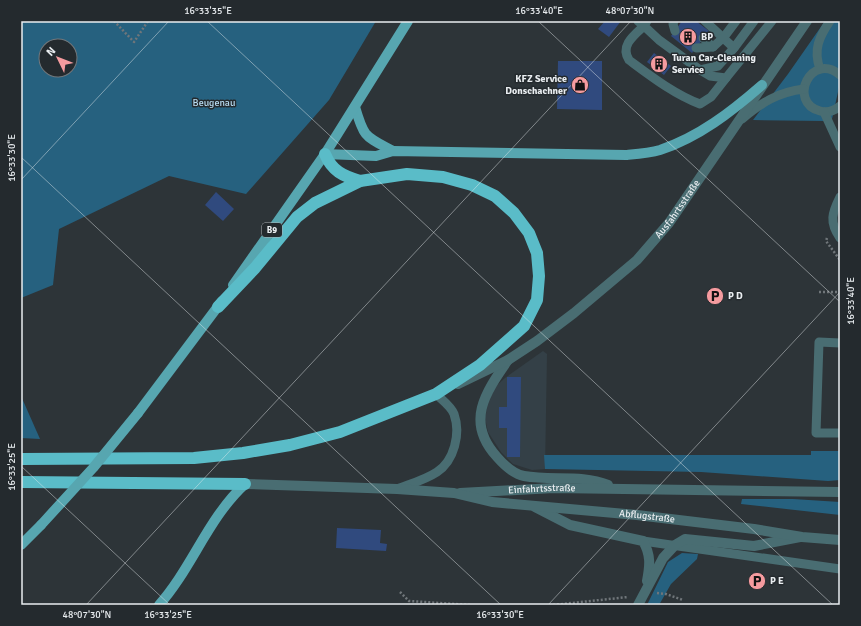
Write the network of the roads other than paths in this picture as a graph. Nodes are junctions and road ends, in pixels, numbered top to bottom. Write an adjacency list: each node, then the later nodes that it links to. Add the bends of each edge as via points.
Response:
1 (408, 21): 21 (main road, B9)
2 (705, 21): 10 (lane)
3 (736, 21): 10 (lane)
4 (754, 21): 13 (lane)
5 (772, 21): 17 (lane)
6 (807, 21): 18 (street, Ausfahrtsstraße)
7 (830, 21): 14 (lane, via 817,43)
8 (643, 23): 15 (lane, via 659,40); 17 (lane, via 625,47 626,55 685,98 700,104 711,97)
9 (703, 38): 11 (lane)
10 (724, 38): 11 (lane); 13 (lane)
11 (713, 47): 12 (lane)
12 (696, 48)
13 (734, 48): 15 (lane, via 718,66)
14 (820, 69): 16 (lane, via 834,70); 19 (lane, via 809,76)
15 (700, 70): 17 (lane, via 710,76)
16 (840, 75)
17 (726, 78)
18 (762, 85): 23 (street, Ausfahrtsstraße); 25 (main road, via 694,136 659,150 626,155)
19 (804, 89): 22 (lane, via 807,102); 23 (lane, via 789,91 767,100)
20 (840, 106): 22 (lane)
21 (355, 107): 25 (main road, via 362,131 372,141); 26 (main road, B9)
22 (824, 112): 24 (lane)
23 (735, 124): 32 (street, Ausfahrtsstraße, via 669,223 637,260 574,313)
24 (840, 147)
25 (393, 151): 26 (main road, via 376,156)
26 (326, 154): 27 (highway, via 330,165 343,176); 30 (main road, B9)
27 (360, 181): 30 (highway, via 315,203 297,217 255,268); 33 (highway, via 406,174 443,177 472,185 495,196 514,213 529,233 537,253 540,276 537,300 524,326 480,365)
28 (840, 197): 29 (lane, via 833,210 833,222)
29 (840, 238)
30 (218, 307): 46 (main road, B9, bridge, via 93,468)
31 (840, 343): 34 (lane, via 819,342 816,433)
32 (508, 360): 33 (street); 38 (street, via 488,389 480,416 484,438 493,453 505,467 522,476 595,480)
33 (436, 394): 35 (highway, via 340,432 290,445 244,453 194,458); 39 (lane, via 454,414 455,445 452,456 436,473)
34 (840, 433)
35 (21, 459)
36 (21, 482): 37 (highway)
37 (245, 484): 39 (street, Einfahrtsstraße); 50 (main road, via 219,514 170,592)
38 (612, 487): 40 (street, Einfahrtsstraße); 41 (street, Einfahrtsstraße)
39 (397, 489): 41 (street, Einfahrtsstraße)
40 (840, 492)
41 (454, 493): 42 (street, Abflugstraße, via 492,502)
42 (535, 507): 43 (street, Abflugstraße, via 637,515); 45 (street, via 570,525)
43 (802, 537): 44 (street, Abflugstraße); 47 (street, via 754,546 685,539)
44 (840, 540)
45 (643, 541): 47 (lane); 49 (street, via 649,551 650,564)
46 (21, 545)
47 (675, 546): 48 (lane); 49 (street, via 663,558)
48 (840, 569)
49 (644, 592): 51 (street)
50 (159, 605)
51 (638, 605)

